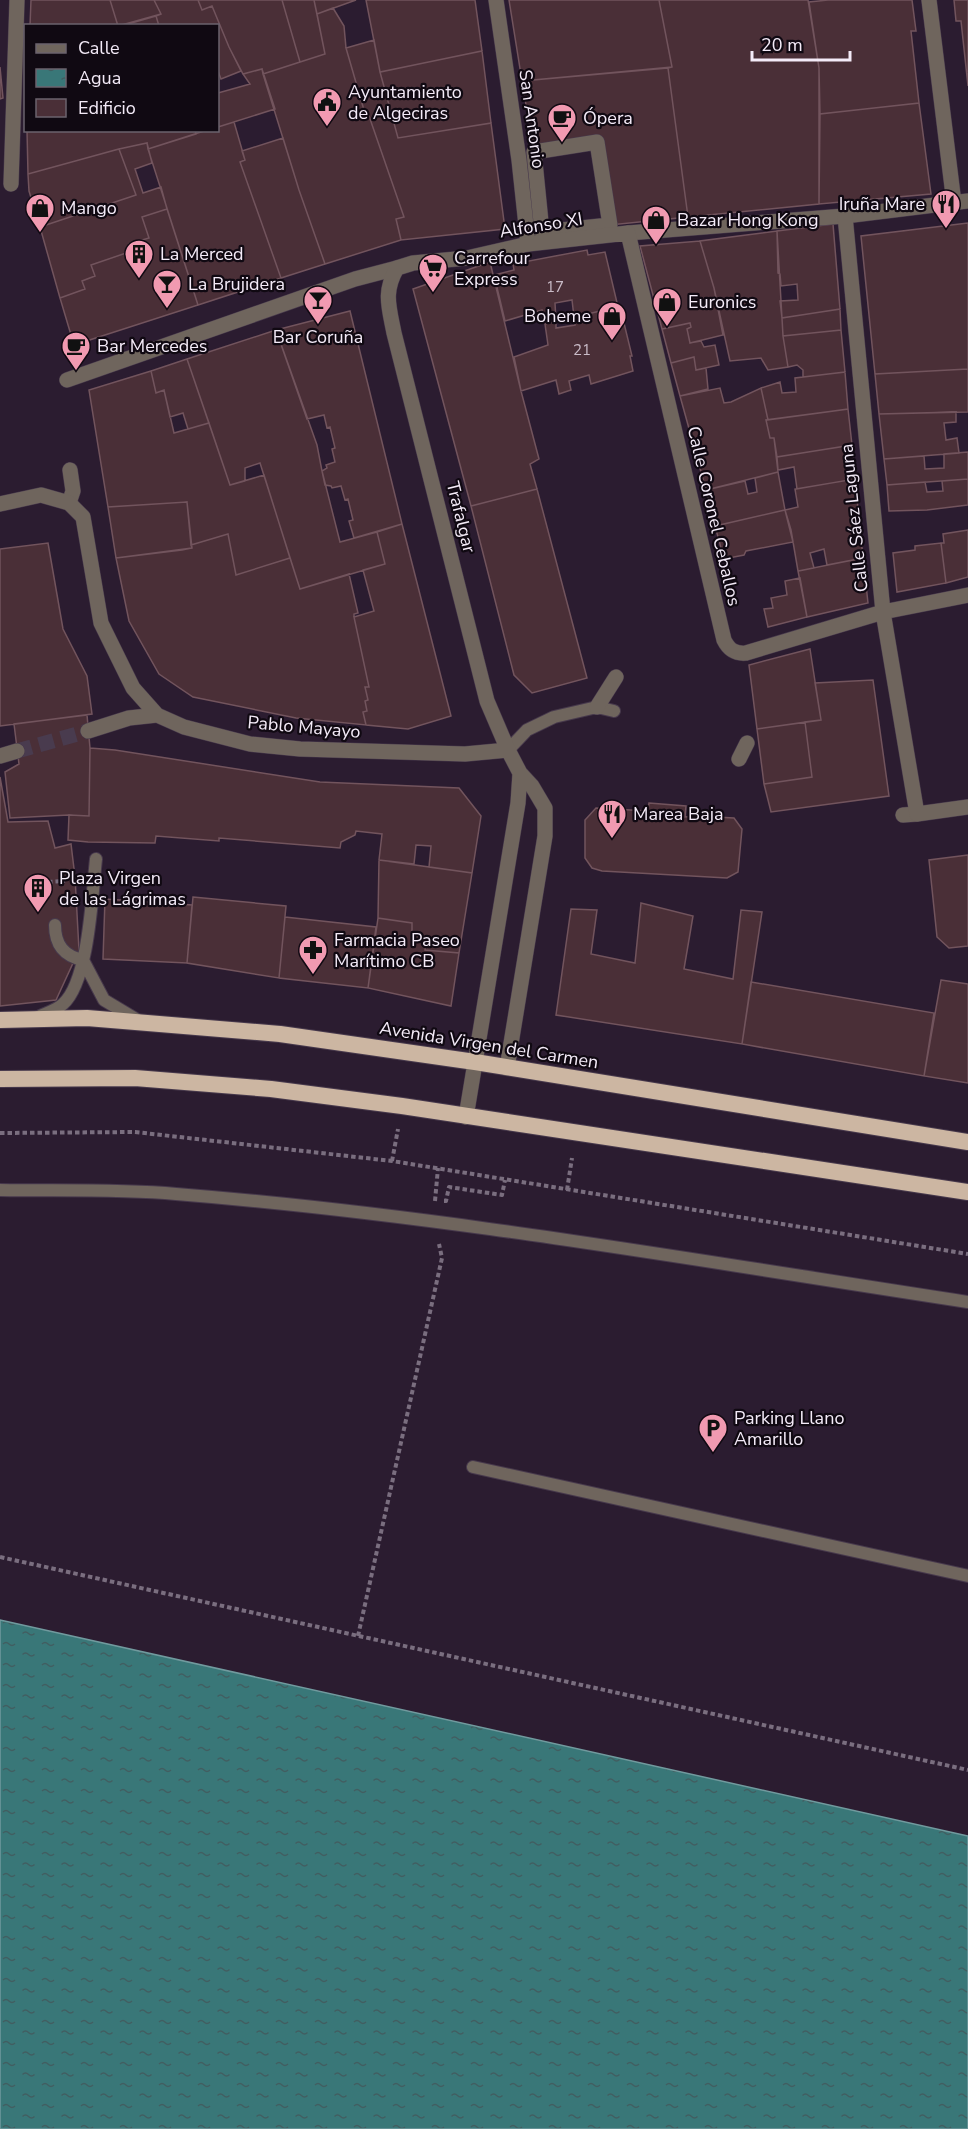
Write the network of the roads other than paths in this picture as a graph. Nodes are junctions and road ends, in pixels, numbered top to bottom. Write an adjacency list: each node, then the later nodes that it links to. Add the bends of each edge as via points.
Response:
1 (17, 0): 5 (street)
2 (496, 0): 9 (street, San Antonio)
3 (929, 0): 6 (street)
4 (597, 142): 4 (street, via 610,225 542,232 534,152)
5 (11, 184)
6 (961, 202): 7 (street, Alfonso XI)
7 (845, 216): 8 (street, Alfonso XI); 16 (street, Calle Sáez Laguna)
8 (628, 233): 9 (street, Alfonso XI); 16 (street, Calle Coronel Ceballos, via 724,640 723,651 746,653)
9 (528, 244): 10 (street, Alfonso XI)
10 (397, 268): 11 (street, Alfonso XI, via 355,279); 23 (street, Trafalgar, via 389,281 388,298 394,333 487,702)
11 (67, 380)
12 (70, 470): 13 (street, via 73,491)
13 (69, 503): 14 (street, via 41,495); 20 (street, Pablo Mayayo, via 83,517 101,623 133,688)
14 (0, 504)
15 (968, 595): 16 (street, Calle Coronel Ceballos)
16 (883, 612): 28 (street, Calle Sáez Laguna, via 910,814)
17 (616, 678): 18 (street)
18 (597, 707): 19 (lane); 23 (lane, via 554,717 527,730)
19 (614, 711)
20 (157, 715): 21 (street, via 129,718); 23 (street, Pablo Mayayo, via 184,726 260,745 465,754)
21 (88, 731)
22 (747, 743): 26 (street)
23 (507, 750): 27 (street, Trafalgar)
24 (17, 751): 25 (street)
25 (0, 756)
26 (739, 759)
27 (520, 773): 35 (street); 36 (street, Trafalgar, via 545,808 544,836)
28 (968, 807)
29 (96, 859): 31 (lane)
30 (55, 926): 31 (lane, via 58,945 65,953)
31 (83, 960): 32 (lane, via 77,982 64,1004); 34 (lane, via 104,1000)
32 (35, 1019): 33 (highway, Avenida Virgen del Carmen); 34 (highway, Avenida Virgen del Carmen)
33 (0, 1020)
34 (142, 1023): 35 (highway, Avenida Virgen del Carmen, via 280,1034)
35 (475, 1062): 36 (highway, Avenida Virgen del Carmen); 38 (street)
36 (507, 1068): 39 (highway, Avenida Virgen del Carmen)
37 (0, 1079): 38 (highway, via 147,1079 271,1089)
38 (466, 1117): 41 (highway)
39 (968, 1142)
40 (0, 1190): 42 (lane, via 174,1193 435,1222)
41 (968, 1192)
42 (968, 1302)
43 (473, 1467): 44 (lane)
44 (968, 1576)

